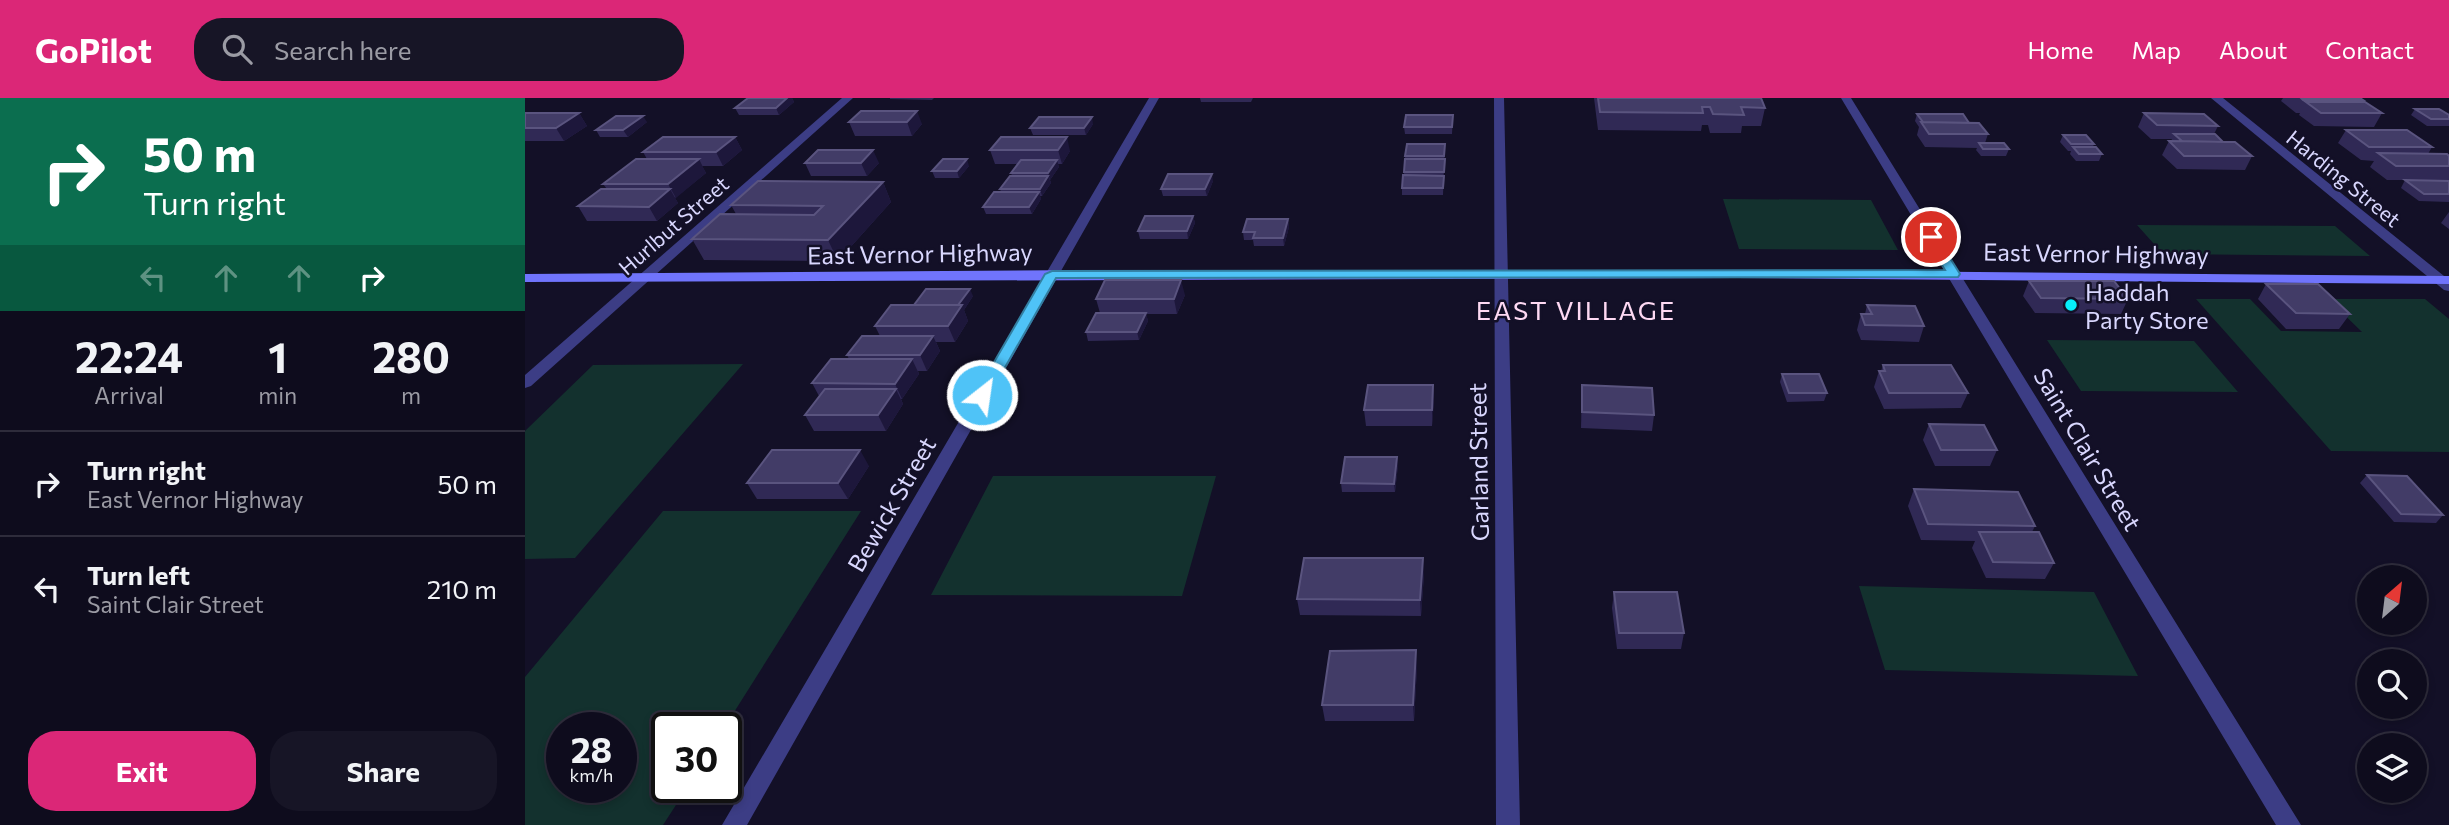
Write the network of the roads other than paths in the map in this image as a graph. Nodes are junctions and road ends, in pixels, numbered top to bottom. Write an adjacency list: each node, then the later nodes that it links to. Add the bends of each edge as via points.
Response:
1 (848, 98): 10 (street, Hurlbut Street)
2 (1154, 98): 6 (street, Bewick Street)
3 (1499, 98): 7 (street, Garland Street)
4 (1846, 98): 8 (street, Saint Clair Street)
5 (2216, 98): 11 (street, Harding Street)
6 (1052, 274): 7 (street, East Vernor Highway); 10 (street, East Vernor Highway); 13 (street, Bewick Street)
7 (1500, 274): 8 (street, East Vernor Highway); 14 (street, Garland Street)
8 (1954, 274): 11 (street, East Vernor Highway); 15 (street, Saint Clair Street)
9 (525, 278): 10 (street, East Vernor Highway)
10 (643, 278): 12 (street, Hurlbut Street)
11 (2446, 283)
12 (525, 383)
13 (734, 825)
14 (1508, 825)
15 (2289, 825)

